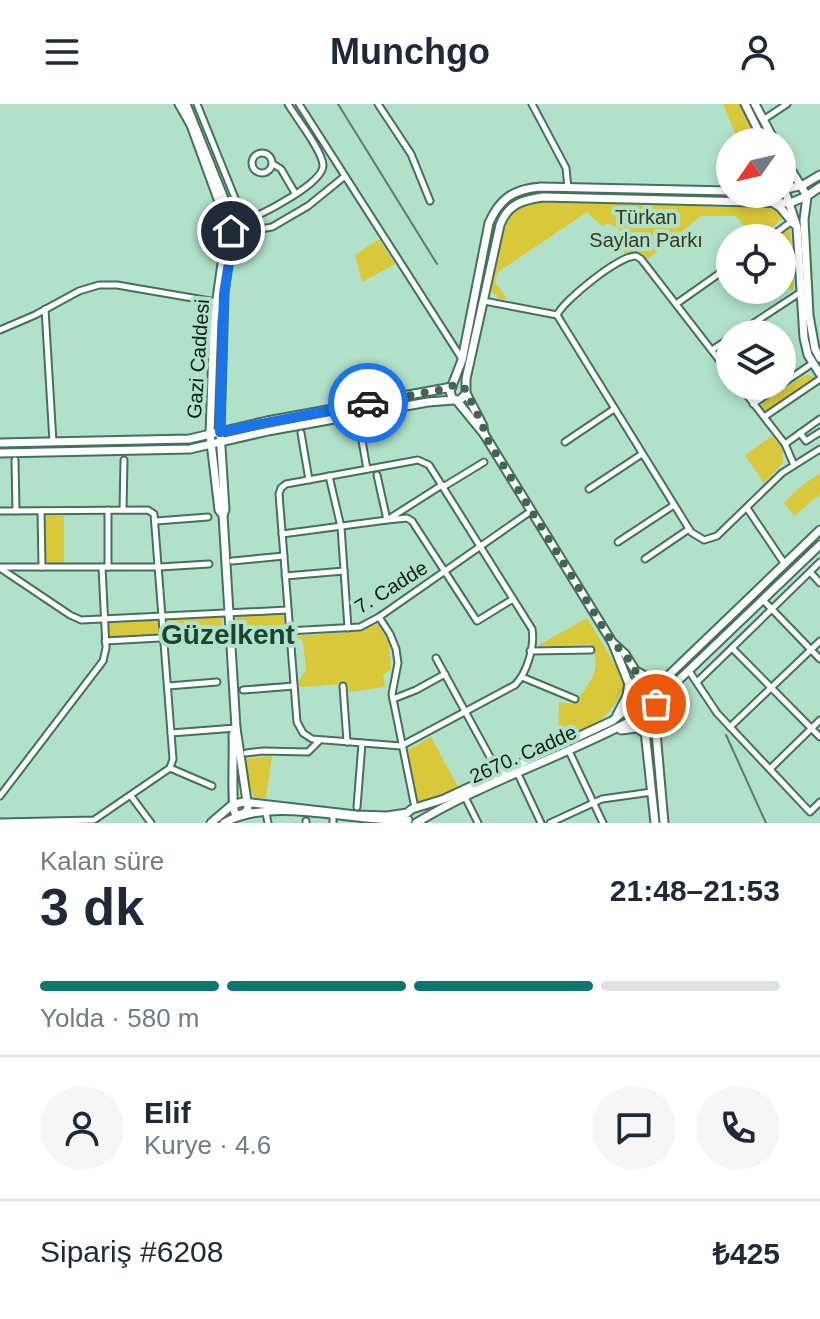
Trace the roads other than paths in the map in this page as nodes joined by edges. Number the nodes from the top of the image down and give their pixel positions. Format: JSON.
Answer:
{"nodes":[{"id":1,"x":179,"y":104,"type":"edge"},
{"id":2,"x":186,"y":104,"type":"edge"},
{"id":3,"x":197,"y":104,"type":"edge"},
{"id":4,"x":288,"y":104,"type":"edge"},
{"id":5,"x":299,"y":104,"type":"edge"},
{"id":6,"x":378,"y":104,"type":"edge"},
{"id":7,"x":532,"y":104,"type":"edge"},
{"id":8,"x":745,"y":104,"type":"edge"},
{"id":9,"x":755,"y":104,"type":"edge"},
{"id":10,"x":787,"y":104,"type":"edge"},
{"id":11,"x":763,"y":120,"type":"junction"},
{"id":12,"x":757,"y":128,"type":"edge"},
{"id":13,"x":767,"y":128,"type":"edge"},
{"id":14,"x":273,"y":164,"type":"junction"},
{"id":15,"x":796,"y":170,"type":"edge"},
{"id":16,"x":796,"y":174,"type":"edge"},
{"id":17,"x":820,"y":175,"type":"edge"},
{"id":18,"x":345,"y":176,"type":"junction"},
{"id":19,"x":803,"y":185,"type":"junction"},
{"id":20,"x":796,"y":187,"type":"edge"},
{"id":21,"x":820,"y":187,"type":"edge"},
{"id":22,"x":568,"y":188,"type":"junction"},
{"id":23,"x":716,"y":191,"type":"edge"},
{"id":24,"x":295,"y":193,"type":"junction"},
{"id":25,"x":807,"y":196,"type":"junction"},
{"id":26,"x":430,"y":201,"type":"dead end"},
{"id":27,"x":796,"y":201,"type":"edge"},
{"id":28,"x":716,"y":202,"type":"edge"},
{"id":29,"x":781,"y":208,"type":"edge"},
{"id":30,"x":791,"y":208,"type":"edge"},
{"id":31,"x":244,"y":219,"type":"junction"},
{"id":32,"x":794,"y":224,"type":"joint"},
{"id":33,"x":229,"y":230,"type":"junction"},
{"id":34,"x":796,"y":243,"type":"edge"},
{"id":35,"x":716,"y":276,"type":"edge"},
{"id":36,"x":801,"y":292,"type":"junction"},
{"id":37,"x":480,"y":300,"type":"junction"},
{"id":38,"x":216,"y":302,"type":"junction"},
{"id":39,"x":676,"y":304,"type":"junction"},
{"id":40,"x":45,"y":309,"type":"junction"},
{"id":41,"x":557,"y":315,"type":"junction"},
{"id":42,"x":218,"y":320,"type":"junction"},
{"id":43,"x":758,"y":320,"type":"edge"},
{"id":44,"x":0,"y":330,"type":"edge"},
{"id":45,"x":716,"y":347,"type":"edge"},
{"id":46,"x":712,"y":350,"type":"junction"},
{"id":47,"x":716,"y":355,"type":"edge"},
{"id":48,"x":462,"y":360,"type":"junction"},
{"id":49,"x":818,"y":360,"type":"edge"},
{"id":50,"x":796,"y":375,"type":"edge"},
{"id":51,"x":820,"y":377,"type":"edge"},
{"id":52,"x":452,"y":387,"type":"junction"},
{"id":53,"x":466,"y":390,"type":"junction"},
{"id":54,"x":455,"y":400,"type":"junction"},
{"id":55,"x":750,"y":400,"type":"edge"},
{"id":56,"x":759,"y":400,"type":"edge"},
{"id":57,"x":753,"y":404,"type":"junction"},
{"id":58,"x":614,"y":409,"type":"junction"},
{"id":59,"x":767,"y":415,"type":"dead end"},
{"id":60,"x":820,"y":419,"type":"edge"},
{"id":61,"x":359,"y":424,"type":"dead end"},
{"id":62,"x":220,"y":432,"type":"junction"},
{"id":63,"x":820,"y":432,"type":"edge"},
{"id":64,"x":301,"y":433,"type":"dead end"},
{"id":65,"x":800,"y":433,"type":"junction"},
{"id":66,"x":210,"y":434,"type":"junction"},
{"id":67,"x":484,"y":434,"type":"junction"},
{"id":68,"x":53,"y":442,"type":"junction"},
{"id":69,"x":221,"y":442,"type":"junction"},
{"id":70,"x":565,"y":442,"type":"dead end"},
{"id":71,"x":0,"y":443,"type":"edge"},
{"id":72,"x":211,"y":444,"type":"junction"},
{"id":73,"x":785,"y":444,"type":"junction"},
{"id":74,"x":820,"y":449,"type":"edge"},
{"id":75,"x":0,"y":453,"type":"edge"},
{"id":76,"x":642,"y":454,"type":"junction"},
{"id":77,"x":15,"y":460,"type":"dead end"},
{"id":78,"x":124,"y":460,"type":"dead end"},
{"id":79,"x":484,"y":462,"type":"dead end"},
{"id":80,"x":794,"y":465,"type":"junction"},
{"id":81,"x":367,"y":469,"type":"junction"},
{"id":82,"x":377,"y":475,"type":"dead end"},
{"id":83,"x":329,"y":476,"type":"junction"},
{"id":84,"x":309,"y":480,"type":"junction"},
{"id":85,"x":442,"y":486,"type":"junction"},
{"id":86,"x":589,"y":489,"type":"dead end"},
{"id":87,"x":674,"y":505,"type":"junction"},
{"id":88,"x":747,"y":508,"type":"junction"},
{"id":89,"x":108,"y":510,"type":"junction"},
{"id":90,"x":123,"y":510,"type":"junction"},
{"id":91,"x":0,"y":511,"type":"edge"},
{"id":92,"x":16,"y":511,"type":"junction"},
{"id":93,"x":41,"y":511,"type":"junction"},
{"id":94,"x":531,"y":511,"type":"junction"},
{"id":95,"x":223,"y":515,"type":"junction"},
{"id":96,"x":208,"y":517,"type":"dead end"},
{"id":97,"x":387,"y":520,"type":"junction"},
{"id":98,"x":156,"y":521,"type":"junction"},
{"id":99,"x":341,"y":527,"type":"junction"},
{"id":100,"x":689,"y":529,"type":"junction"},
{"id":101,"x":820,"y":530,"type":"edge"},
{"id":102,"x":282,"y":534,"type":"junction"},
{"id":103,"x":618,"y":542,"type":"dead end"},
{"id":104,"x":820,"y":545,"type":"edge"},
{"id":105,"x":481,"y":547,"type":"junction"},
{"id":106,"x":284,"y":556,"type":"junction"},
{"id":107,"x":645,"y":559,"type":"dead end"},
{"id":108,"x":232,"y":561,"type":"dead end"},
{"id":109,"x":820,"y":562,"type":"edge"},
{"id":110,"x":784,"y":563,"type":"junction"},
{"id":111,"x":209,"y":564,"type":"dead end"},
{"id":112,"x":42,"y":567,"type":"junction"},
{"id":113,"x":105,"y":567,"type":"junction"},
{"id":114,"x":160,"y":567,"type":"junction"},
{"id":115,"x":0,"y":568,"type":"edge"},
{"id":116,"x":344,"y":571,"type":"junction"},
{"id":117,"x":445,"y":572,"type":"junction"},
{"id":118,"x":810,"y":572,"type":"junction"},
{"id":119,"x":285,"y":576,"type":"junction"},
{"id":120,"x":820,"y":583,"type":"edge"},
{"id":121,"x":513,"y":599,"type":"junction"},
{"id":122,"x":763,"y":600,"type":"junction"},
{"id":123,"x":288,"y":610,"type":"junction"},
{"id":124,"x":771,"y":610,"type":"junction"},
{"id":125,"x":228,"y":613,"type":"junction"},
{"id":126,"x":163,"y":616,"type":"junction"},
{"id":127,"x":379,"y":617,"type":"junction"},
{"id":128,"x":104,"y":620,"type":"junction"},
{"id":129,"x":348,"y":628,"type":"junction"},
{"id":130,"x":290,"y":631,"type":"junction"},
{"id":131,"x":230,"y":634,"type":"junction"},
{"id":132,"x":165,"y":637,"type":"junction"},
{"id":133,"x":105,"y":641,"type":"junction"},
{"id":134,"x":820,"y":641,"type":"edge"},
{"id":135,"x":612,"y":642,"type":"junction"},
{"id":136,"x":732,"y":648,"type":"junction"},
{"id":137,"x":591,"y":650,"type":"dead end"},
{"id":138,"x":811,"y":650,"type":"junction"},
{"id":139,"x":530,"y":651,"type":"junction"},
{"id":140,"x":436,"y":658,"type":"dead end"},
{"id":141,"x":820,"y":659,"type":"edge"},
{"id":142,"x":633,"y":667,"type":"junction"},
{"id":143,"x":689,"y":671,"type":"junction"},
{"id":144,"x":445,"y":674,"type":"junction"},
{"id":145,"x":522,"y":677,"type":"junction"},
{"id":146,"x":665,"y":678,"type":"junction"},
{"id":147,"x":629,"y":680,"type":"junction"},
{"id":148,"x":217,"y":682,"type":"dead end"},
{"id":149,"x":697,"y":682,"type":"junction"},
{"id":150,"x":168,"y":686,"type":"junction"},
{"id":151,"x":294,"y":686,"type":"junction"},
{"id":152,"x":343,"y":686,"type":"dead end"},
{"id":153,"x":771,"y":688,"type":"junction"},
{"id":154,"x":243,"y":690,"type":"dead end"},
{"id":155,"x":648,"y":692,"type":"junction"},
{"id":156,"x":393,"y":699,"type":"junction"},
{"id":157,"x":575,"y":699,"type":"dead end"},
{"id":158,"x":637,"y":700,"type":"junction"},
{"id":159,"x":656,"y":704,"type":"junction"},
{"id":160,"x":466,"y":712,"type":"junction"},
{"id":161,"x":642,"y":715,"type":"junction"},
{"id":162,"x":820,"y":720,"type":"edge"},
{"id":163,"x":612,"y":721,"type":"junction"},
{"id":164,"x":730,"y":727,"type":"junction"},
{"id":165,"x":236,"y":728,"type":"junction"},
{"id":166,"x":811,"y":728,"type":"junction"},
{"id":167,"x":611,"y":732,"type":"junction"},
{"id":168,"x":171,"y":733,"type":"junction"},
{"id":169,"x":647,"y":736,"type":"junction"},
{"id":170,"x":820,"y":737,"type":"edge"},
{"id":171,"x":320,"y":740,"type":"junction"},
{"id":172,"x":347,"y":742,"type":"junction"},
{"id":173,"x":362,"y":743,"type":"junction"},
{"id":174,"x":401,"y":746,"type":"junction"},
{"id":175,"x":569,"y":751,"type":"junction"},
{"id":176,"x":246,"y":753,"type":"dead end"},
{"id":177,"x":170,"y":768,"type":"junction"},
{"id":178,"x":496,"y":768,"type":"dead end"},
{"id":179,"x":770,"y":769,"type":"junction"},
{"id":180,"x":518,"y":774,"type":"junction"},
{"id":181,"x":212,"y":786,"type":"dead end"},
{"id":182,"x":653,"y":792,"type":"junction"},
{"id":183,"x":0,"y":796,"type":"edge"},
{"id":184,"x":131,"y":796,"type":"junction"},
{"id":185,"x":465,"y":797,"type":"junction"},
{"id":186,"x":246,"y":802,"type":"junction"},
{"id":187,"x":820,"y":802,"type":"edge"},
{"id":188,"x":594,"y":803,"type":"junction"},
{"id":189,"x":232,"y":805,"type":"junction"},
{"id":190,"x":357,"y":807,"type":"dead end"},
{"id":191,"x":415,"y":808,"type":"junction"},
{"id":192,"x":266,"y":813,"type":"junction"},
{"id":193,"x":243,"y":819,"type":"edge"},
{"id":194,"x":333,"y":820,"type":"edge"},
{"id":195,"x":360,"y":821,"type":"edge"},
{"id":196,"x":413,"y":821,"type":"edge"},
{"id":197,"x":0,"y":822,"type":"edge"},
{"id":198,"x":151,"y":823,"type":"edge"},
{"id":199,"x":211,"y":823,"type":"edge"},
{"id":200,"x":224,"y":823,"type":"edge"},
{"id":201,"x":268,"y":823,"type":"edge"},
{"id":202,"x":385,"y":823,"type":"edge"},
{"id":203,"x":478,"y":823,"type":"edge"},
{"id":204,"x":541,"y":823,"type":"edge"},
{"id":205,"x":550,"y":823,"type":"edge"},
{"id":206,"x":603,"y":823,"type":"edge"},
{"id":207,"x":655,"y":823,"type":"edge"},
{"id":208,"x":664,"y":823,"type":"edge"}],
"edges":[{"from":1,"to":33,"type":"main road","name":"Gazi Caddesi"},
{"from":2,"to":33,"type":"main road","name":"Gazi Caddesi"},
{"from":3,"to":31,"type":"street"},
{"from":4,"to":24,"type":"street"},
{"from":5,"to":18,"type":"street"},
{"from":6,"to":26,"type":"street"},
{"from":7,"to":22,"type":"street"},
{"from":8,"to":12,"type":"main road"},
{"from":9,"to":11,"type":"main road"},
{"from":10,"to":11,"type":"street"},
{"from":11,"to":13,"type":"main road"},
{"from":14,"to":14,"type":"street"},
{"from":14,"to":24,"type":"street"},
{"from":15,"to":17,"type":"main road"},
{"from":16,"to":19,"type":"main road"},
{"from":17,"to":19,"type":"main road"},
{"from":18,"to":33,"type":"street"},
{"from":18,"to":48,"type":"street"},
{"from":19,"to":20,"type":"main road"},
{"from":19,"to":25,"type":"main road"},
{"from":21,"to":25,"type":"main road"},
{"from":22,"to":23,"type":"main road"},
{"from":22,"to":37,"type":"main road"},
{"from":24,"to":31,"type":"street"},
{"from":25,"to":27,"type":"main road"},
{"from":25,"to":49,"type":"main road"},
{"from":28,"to":37,"type":"main road"},
{"from":29,"to":32,"type":"main road"},
{"from":30,"to":32,"type":"main road"},
{"from":31,"to":33,"type":"street"},
{"from":33,"to":38,"type":"main road","name":"Gazi Caddesi"},
{"from":33,"to":42,"type":"main road","name":"Gazi Caddesi"},
{"from":34,"to":36,"type":"main road"},
{"from":35,"to":39,"type":"street"},
{"from":36,"to":43,"type":"street"},
{"from":36,"to":49,"type":"main road"},
{"from":37,"to":41,"type":"street"},
{"from":37,"to":48,"type":"main road"},
{"from":37,"to":53,"type":"main road"},
{"from":38,"to":40,"type":"street"},
{"from":38,"to":42,"type":"main road","name":"Gazi Caddesi"},
{"from":39,"to":41,"type":"street"},
{"from":39,"to":46,"type":"street"},
{"from":40,"to":44,"type":"street"},
{"from":40,"to":68,"type":"street"},
{"from":41,"to":58,"type":"street"},
{"from":42,"to":62,"type":"main road","name":"Gazi Caddesi"},
{"from":42,"to":66,"type":"main road","name":"Gazi Caddesi"},
{"from":45,"to":46,"type":"street"},
{"from":46,"to":47,"type":"street"},
{"from":48,"to":52,"type":"main road"},
{"from":49,"to":50,"type":"street"},
{"from":49,"to":51,"type":"main road"},
{"from":51,"to":59,"type":"street"},
{"from":52,"to":53,"type":"main road"},
{"from":52,"to":54,"type":"main road"},
{"from":52,"to":62,"type":"main road"},
{"from":53,"to":54,"type":"main road"},
{"from":53,"to":67,"type":"main road"},
{"from":54,"to":67,"type":"main road"},
{"from":54,"to":69,"type":"main road"},
{"from":55,"to":57,"type":"street"},
{"from":56,"to":57,"type":"street"},
{"from":57,"to":73,"type":"street"},
{"from":58,"to":70,"type":"street"},
{"from":58,"to":76,"type":"street"},
{"from":60,"to":65,"type":"street"},
{"from":61,"to":81,"type":"street"},
{"from":62,"to":66,"type":"main road"},
{"from":62,"to":69,"type":"main road","name":"Gazi Caddesi"},
{"from":63,"to":65,"type":"street"},
{"from":64,"to":84,"type":"street"},
{"from":65,"to":73,"type":"street"},
{"from":66,"to":68,"type":"main road"},
{"from":66,"to":72,"type":"main road","name":"Gazi Caddesi"},
{"from":67,"to":94,"type":"main road"},
{"from":68,"to":71,"type":"main road"},
{"from":69,"to":72,"type":"main road"},
{"from":69,"to":95,"type":"main road","name":"Gazi Caddesi"},
{"from":72,"to":75,"type":"main road"},
{"from":72,"to":95,"type":"main road","name":"Gazi Caddesi"},
{"from":73,"to":80,"type":"street"},
{"from":74,"to":80,"type":"street"},
{"from":76,"to":86,"type":"street"},
{"from":76,"to":87,"type":"street"},
{"from":77,"to":92,"type":"street"},
{"from":78,"to":90,"type":"street"},
{"from":79,"to":85,"type":"street"},
{"from":80,"to":88,"type":"street"},
{"from":81,"to":83,"type":"street"},
{"from":81,"to":85,"type":"street"},
{"from":82,"to":97,"type":"street"},
{"from":83,"to":84,"type":"street"},
{"from":83,"to":99,"type":"street"},
{"from":84,"to":102,"type":"street"},
{"from":85,"to":97,"type":"street"},
{"from":85,"to":105,"type":"street"},
{"from":87,"to":100,"type":"street"},
{"from":87,"to":103,"type":"street"},
{"from":88,"to":100,"type":"street"},
{"from":88,"to":110,"type":"street"},
{"from":89,"to":90,"type":"street"},
{"from":89,"to":93,"type":"street"},
{"from":89,"to":113,"type":"street"},
{"from":90,"to":98,"type":"street"},
{"from":91,"to":92,"type":"street"},
{"from":92,"to":93,"type":"street"},
{"from":93,"to":112,"type":"street"},
{"from":94,"to":105,"type":"street","name":"7. Cadde"},
{"from":94,"to":135,"type":"main road"},
{"from":95,"to":125,"type":"main road"},
{"from":96,"to":98,"type":"street"},
{"from":97,"to":99,"type":"street"},
{"from":97,"to":117,"type":"street"},
{"from":98,"to":114,"type":"street"},
{"from":99,"to":102,"type":"street"},
{"from":99,"to":116,"type":"street"},
{"from":100,"to":107,"type":"street"},
{"from":101,"to":110,"type":"main road","name":"2670. Cadde"},
{"from":102,"to":106,"type":"street"},
{"from":104,"to":122,"type":"main road","name":"2670. Cadde"},
{"from":105,"to":117,"type":"street","name":"7. Cadde"},
{"from":105,"to":121,"type":"street"},
{"from":106,"to":108,"type":"street"},
{"from":106,"to":119,"type":"street"},
{"from":109,"to":118,"type":"street"},
{"from":110,"to":146,"type":"main road","name":"2670. Cadde"},
{"from":111,"to":114,"type":"street"},
{"from":112,"to":113,"type":"street"},
{"from":112,"to":115,"type":"street"},
{"from":113,"to":114,"type":"street"},
{"from":113,"to":128,"type":"street"},
{"from":114,"to":126,"type":"street"},
{"from":115,"to":128,"type":"street"},
{"from":116,"to":119,"type":"street"},
{"from":116,"to":129,"type":"street"},
{"from":117,"to":121,"type":"street"},
{"from":117,"to":127,"type":"street","name":"7. Cadde"},
{"from":118,"to":120,"type":"street"},
{"from":118,"to":124,"type":"street"},
{"from":119,"to":123,"type":"street"},
{"from":121,"to":139,"type":"street"},
{"from":122,"to":124,"type":"street"},
{"from":122,"to":143,"type":"main road","name":"2670. Cadde"},
{"from":123,"to":125,"type":"street"},
{"from":123,"to":130,"type":"street"},
{"from":124,"to":136,"type":"street"},
{"from":124,"to":138,"type":"street"},
{"from":125,"to":126,"type":"street"},
{"from":125,"to":131,"type":"main road"},
{"from":126,"to":128,"type":"street"},
{"from":126,"to":132,"type":"street"},
{"from":127,"to":129,"type":"street","name":"7. Cadde"},
{"from":127,"to":156,"type":"street"},
{"from":128,"to":133,"type":"street"},
{"from":129,"to":130,"type":"street","name":"7. Cadde"},
{"from":130,"to":131,"type":"street","name":"7. Cadde"},
{"from":130,"to":151,"type":"street"},
{"from":131,"to":132,"type":"street","name":"7. Cadde"},
{"from":131,"to":165,"type":"main road"},
{"from":132,"to":133,"type":"street","name":"7. Cadde"},
{"from":132,"to":150,"type":"street"},
{"from":133,"to":183,"type":"street"},
{"from":134,"to":138,"type":"street"},
{"from":135,"to":142,"type":"main road"},
{"from":135,"to":147,"type":"main road"},
{"from":136,"to":149,"type":"street"},
{"from":136,"to":153,"type":"street"},
{"from":137,"to":139,"type":"street"},
{"from":138,"to":141,"type":"street"},
{"from":138,"to":153,"type":"street"},
{"from":139,"to":145,"type":"street"},
{"from":140,"to":144,"type":"street"},
{"from":142,"to":146,"type":"main road"},
{"from":142,"to":155,"type":"main road"},
{"from":143,"to":149,"type":"street"},
{"from":143,"to":159,"type":"main road","name":"2670. Cadde"},
{"from":144,"to":156,"type":"street"},
{"from":144,"to":160,"type":"street"},
{"from":145,"to":157,"type":"street"},
{"from":145,"to":160,"type":"street"},
{"from":146,"to":155,"type":"main road","name":"2670. Cadde"},
{"from":147,"to":158,"type":"main road"},
{"from":147,"to":163,"type":"main road"},
{"from":148,"to":150,"type":"street"},
{"from":149,"to":164,"type":"street"},
{"from":150,"to":168,"type":"street"},
{"from":151,"to":154,"type":"street"},
{"from":151,"to":171,"type":"street"},
{"from":152,"to":172,"type":"street"},
{"from":153,"to":164,"type":"street"},
{"from":153,"to":166,"type":"street"},
{"from":155,"to":158,"type":"main road","name":"2670. Cadde"},
{"from":155,"to":159,"type":"main road"},
{"from":156,"to":174,"type":"street"},
{"from":158,"to":161,"type":"main road"},
{"from":158,"to":163,"type":"main road","name":"2670. Cadde"},
{"from":159,"to":161,"type":"main road","name":"2670. Cadde"},
{"from":159,"to":208,"type":"main road"},
{"from":160,"to":174,"type":"street"},
{"from":160,"to":178,"type":"street"},
{"from":161,"to":167,"type":"main road","name":"2670. Cadde"},
{"from":161,"to":169,"type":"main road"},
{"from":162,"to":166,"type":"street"},
{"from":163,"to":191,"type":"main road","name":"2670. Cadde"},
{"from":164,"to":179,"type":"street"},
{"from":165,"to":168,"type":"street"},
{"from":165,"to":186,"type":"main road"},
{"from":165,"to":189,"type":"main road"},
{"from":166,"to":170,"type":"street"},
{"from":166,"to":179,"type":"street"},
{"from":167,"to":169,"type":"main road"},
{"from":167,"to":175,"type":"main road","name":"2670. Cadde"},
{"from":168,"to":177,"type":"street"},
{"from":169,"to":182,"type":"main road"},
{"from":171,"to":172,"type":"street"},
{"from":171,"to":176,"type":"street"},
{"from":172,"to":173,"type":"street"},
{"from":173,"to":174,"type":"street"},
{"from":173,"to":190,"type":"street"},
{"from":174,"to":191,"type":"street"},
{"from":175,"to":180,"type":"main road","name":"2670. Cadde"},
{"from":175,"to":188,"type":"street"},
{"from":177,"to":181,"type":"street"},
{"from":177,"to":184,"type":"street"},
{"from":179,"to":187,"type":"street"},
{"from":180,"to":185,"type":"main road","name":"2670. Cadde"},
{"from":180,"to":204,"type":"street"},
{"from":182,"to":188,"type":"street"},
{"from":182,"to":207,"type":"main road"},
{"from":184,"to":197,"type":"street"},
{"from":184,"to":198,"type":"street"},
{"from":185,"to":196,"type":"main road","name":"2670. Cadde"},
{"from":185,"to":203,"type":"street"},
{"from":186,"to":189,"type":"main road"},
{"from":186,"to":193,"type":"main road"},
{"from":186,"to":196,"type":"main road"},
{"from":188,"to":205,"type":"street"},
{"from":188,"to":206,"type":"street"},
{"from":189,"to":193,"type":"main road"},
{"from":189,"to":199,"type":"main road"},
{"from":191,"to":196,"type":"main road","name":"2670. Cadde"},
{"from":191,"to":196,"type":"main road"},
{"from":192,"to":193,"type":"main road"},
{"from":192,"to":194,"type":"main road"},
{"from":192,"to":201,"type":"street"},
{"from":193,"to":200,"type":"main road"},
{"from":194,"to":195,"type":"main road"},
{"from":195,"to":202,"type":"main road"},
{"from":196,"to":202,"type":"main road"}]}
